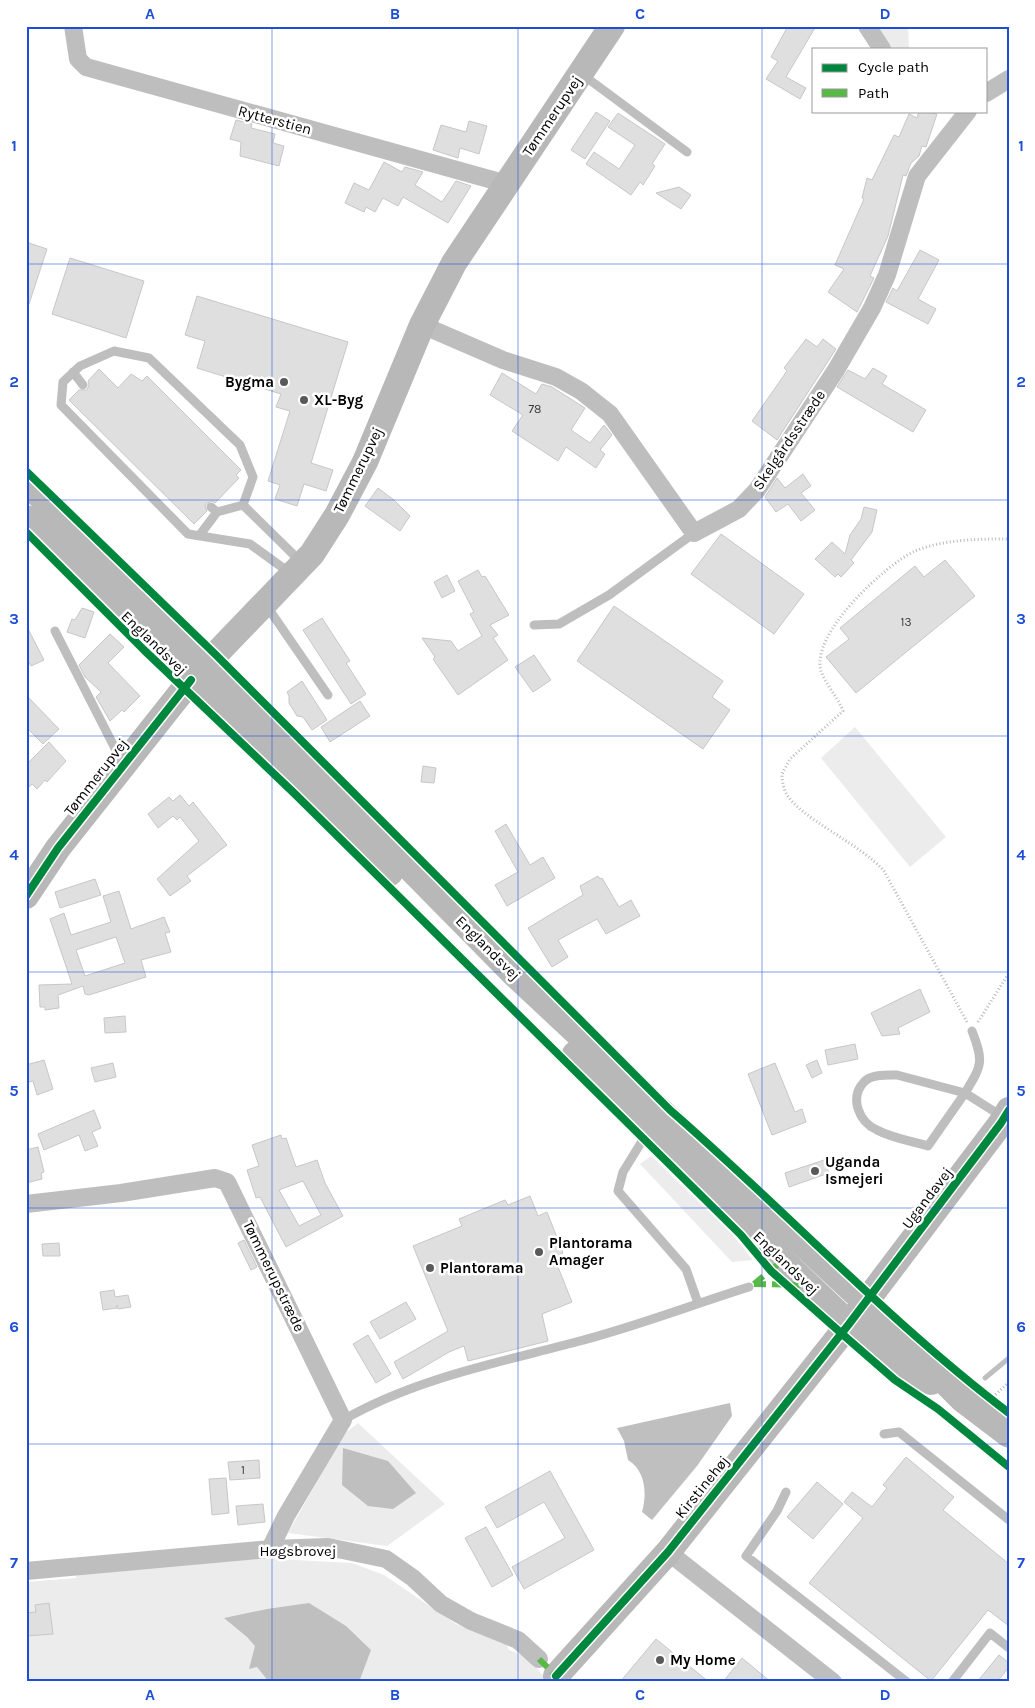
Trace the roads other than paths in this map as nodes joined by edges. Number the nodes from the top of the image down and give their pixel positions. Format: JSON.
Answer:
{"nodes":[{"id":1,"x":73,"y":26,"type":"edge"},
{"id":2,"x":612,"y":26,"type":"edge"},
{"id":3,"x":866,"y":26,"type":"edge"},
{"id":4,"x":881,"y":48,"type":"edge"},
{"id":5,"x":581,"y":73,"type":"junction"},
{"id":6,"x":1009,"y":79,"type":"edge"},
{"id":7,"x":988,"y":92,"type":"edge"},
{"id":8,"x":961,"y":113,"type":"edge"},
{"id":9,"x":687,"y":152,"type":"dead end"},
{"id":10,"x":507,"y":184,"type":"junction"},
{"id":11,"x":422,"y":325,"type":"junction"},
{"id":12,"x":73,"y":372,"type":"junction"},
{"id":13,"x":84,"y":385,"type":"dead end"},
{"id":14,"x":26,"y":482,"type":"edge"},
{"id":15,"x":243,"y":505,"type":"junction"},
{"id":16,"x":26,"y":518,"type":"edge"},
{"id":17,"x":694,"y":533,"type":"junction"},
{"id":18,"x":198,"y":536,"type":"junction"},
{"id":19,"x":298,"y":569,"type":"junction"},
{"id":20,"x":266,"y":604,"type":"junction"},
{"id":21,"x":534,"y":626,"type":"dead end"},
{"id":22,"x":55,"y":631,"type":"dead end"},
{"id":23,"x":200,"y":671,"type":"junction"},
{"id":24,"x":328,"y":695,"type":"dead end"},
{"id":25,"x":123,"y":765,"type":"junction"},
{"id":26,"x":26,"y":896,"type":"edge"},
{"id":27,"x":972,"y":1031,"type":"road end"},
{"id":28,"x":965,"y":1093,"type":"junction"},
{"id":29,"x":1007,"y":1114,"type":"edge"},
{"id":30,"x":655,"y":1123,"type":"junction"},
{"id":31,"x":26,"y":1204,"type":"edge"},
{"id":32,"x":749,"y":1287,"type":"dead end"},
{"id":33,"x":698,"y":1302,"type":"junction"},
{"id":34,"x":865,"y":1302,"type":"junction"},
{"id":35,"x":849,"y":1324,"type":"junction"},
{"id":36,"x":973,"y":1396,"type":"junction"},
{"id":37,"x":343,"y":1420,"type":"junction"},
{"id":38,"x":884,"y":1434,"type":"dead end"},
{"id":39,"x":1009,"y":1435,"type":"edge"},
{"id":40,"x":786,"y":1492,"type":"dead end"},
{"id":41,"x":1009,"y":1520,"type":"edge"},
{"id":42,"x":270,"y":1549,"type":"junction"},
{"id":43,"x":668,"y":1552,"type":"junction"},
{"id":44,"x":26,"y":1571,"type":"edge"},
{"id":45,"x":1009,"y":1648,"type":"edge"},
{"id":46,"x":552,"y":1672,"type":"edge"},
{"id":47,"x":833,"y":1682,"type":"edge"},
{"id":48,"x":907,"y":1682,"type":"edge"},
{"id":49,"x":952,"y":1682,"type":"edge"}],
"edges":[{"from":1,"to":10,"type":"street","name":"Rytterstien"},
{"from":2,"to":5,"type":"main road","name":"Tømmerupvej"},
{"from":3,"to":4,"type":"street"},
{"from":5,"to":9,"type":"lane"},
{"from":5,"to":10,"type":"main road","name":"Tømmerupvej"},
{"from":6,"to":7,"type":"street"},
{"from":8,"to":17,"type":"street","name":"Skelgårdsstræde"},
{"from":10,"to":11,"type":"main road","name":"Tømmerupvej"},
{"from":11,"to":17,"type":"street"},
{"from":11,"to":19,"type":"main road","name":"Tømmerupvej"},
{"from":12,"to":13,"type":"lane"},
{"from":12,"to":15,"type":"lane"},
{"from":12,"to":18,"type":"lane"},
{"from":14,"to":23,"type":"main road","name":"Englandsvej"},
{"from":15,"to":18,"type":"lane"},
{"from":15,"to":19,"type":"lane"},
{"from":16,"to":23,"type":"main road","name":"Englandsvej"},
{"from":17,"to":21,"type":"lane"},
{"from":18,"to":19,"type":"lane"},
{"from":19,"to":20,"type":"main road","name":"Tømmerupvej"},
{"from":20,"to":23,"type":"main road","name":"Tømmerupvej"},
{"from":20,"to":24,"type":"lane"},
{"from":22,"to":25,"type":"lane"},
{"from":23,"to":25,"type":"main road","name":"Tømmerupvej"},
{"from":23,"to":30,"type":"main road","name":"Englandsvej"},
{"from":25,"to":26,"type":"main road","name":"Tømmerupvej"},
{"from":27,"to":28,"type":"lane"},
{"from":28,"to":28,"type":"lane"},
{"from":28,"to":29,"type":"lane"},
{"from":29,"to":34,"type":"main road","name":"Ugandavej"},
{"from":30,"to":33,"type":"lane"},
{"from":30,"to":34,"type":"main road","name":"Englandsvej"},
{"from":30,"to":35,"type":"main road","name":"Englandsvej"},
{"from":31,"to":37,"type":"street","name":"Tømmerupstræde"},
{"from":32,"to":33,"type":"lane"},
{"from":33,"to":37,"type":"lane"},
{"from":34,"to":35,"type":"main road","name":"Kirstinehøj"},
{"from":34,"to":36,"type":"main road","name":"Englandsvej"},
{"from":35,"to":36,"type":"main road","name":"Englandsvej"},
{"from":35,"to":43,"type":"main road","name":"Kirstinehøj"},
{"from":36,"to":39,"type":"main road","name":"Englandsvej"},
{"from":37,"to":42,"type":"street"},
{"from":38,"to":41,"type":"lane"},
{"from":40,"to":48,"type":"lane"},
{"from":42,"to":44,"type":"street","name":"Høgsbrovej"},
{"from":42,"to":46,"type":"street","name":"Høgsbrovej"},
{"from":43,"to":46,"type":"main road","name":"Kirstinehøj"},
{"from":43,"to":47,"type":"street"},
{"from":45,"to":49,"type":"lane"}]}
